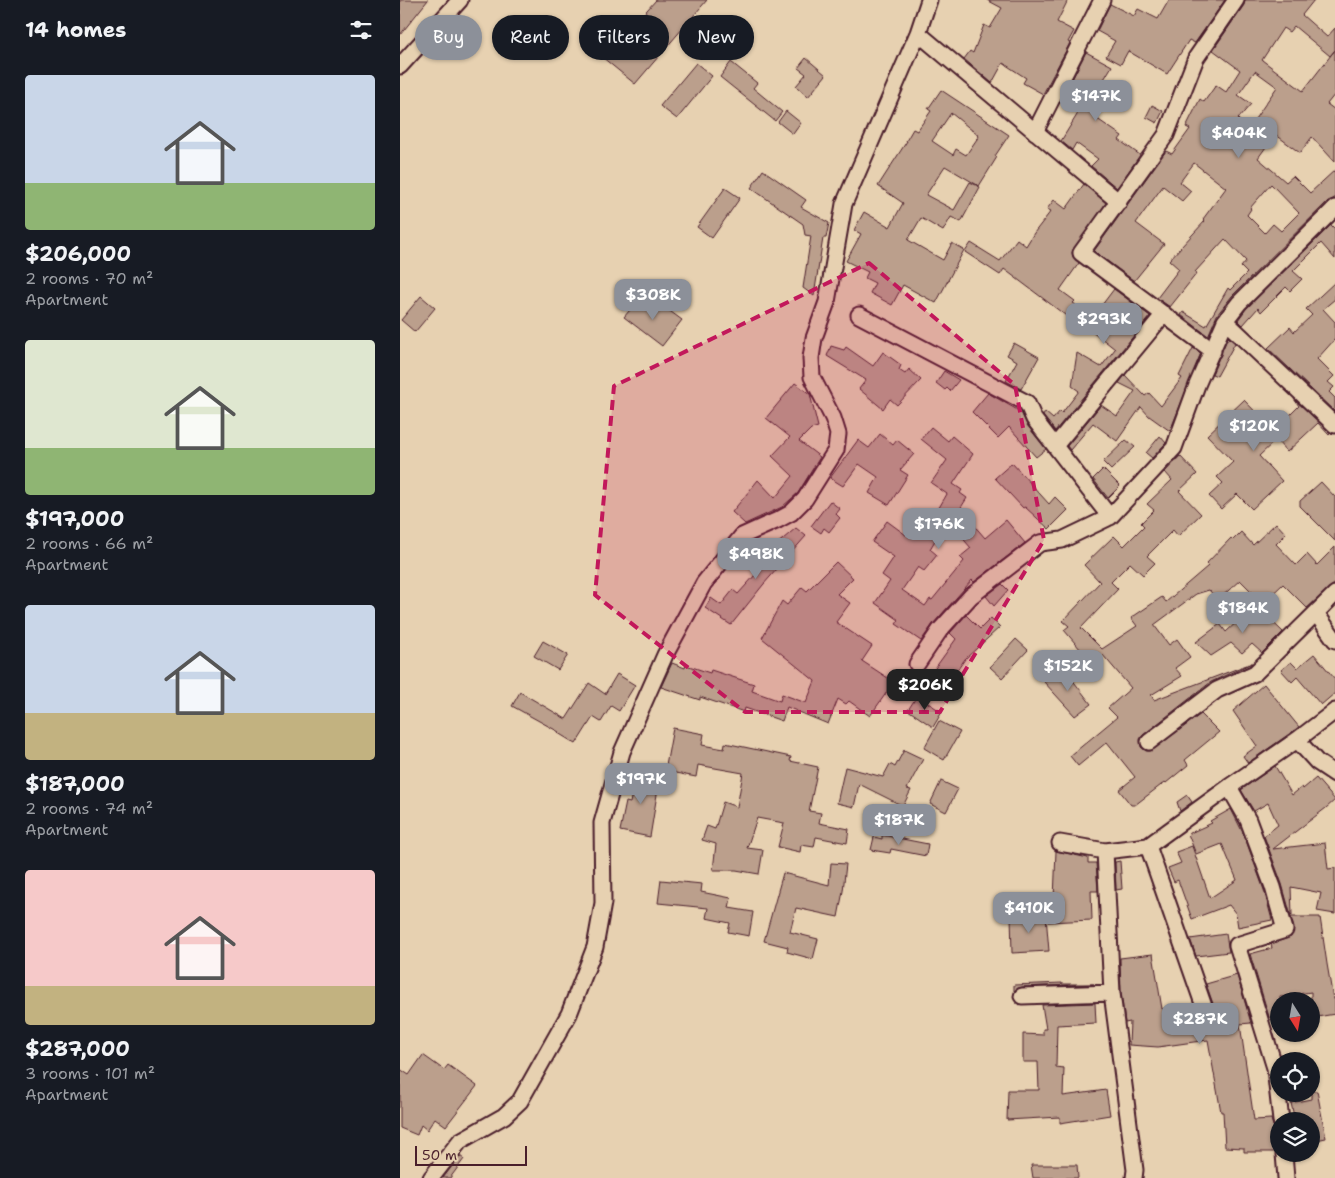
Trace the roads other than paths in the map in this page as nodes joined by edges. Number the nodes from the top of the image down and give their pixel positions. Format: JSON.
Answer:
{"nodes":[{"id":1,"x":460,"y":0,"type":"edge"},
{"id":2,"x":929,"y":0,"type":"edge"},
{"id":3,"x":1102,"y":0,"type":"edge"},
{"id":4,"x":1236,"y":0,"type":"edge"},
{"id":5,"x":918,"y":34,"type":"junction"},
{"id":6,"x":400,"y":66,"type":"edge"},
{"id":7,"x":1035,"y":132,"type":"junction"},
{"id":8,"x":1119,"y":202,"type":"junction"},
{"id":9,"x":1335,"y":208,"type":"edge"},
{"id":10,"x":1164,"y":314,"type":"junction"},
{"id":11,"x":859,"y":315,"type":"dead end"},
{"id":12,"x":1225,"y":321,"type":"junction"},
{"id":13,"x":1213,"y":351,"type":"junction"},
{"id":14,"x":1335,"y":425,"type":"edge"},
{"id":15,"x":1055,"y":446,"type":"junction"},
{"id":16,"x":1110,"y":517,"type":"junction"},
{"id":17,"x":1335,"y":594,"type":"edge"},
{"id":18,"x":1316,"y":613,"type":"junction"},
{"id":19,"x":1335,"y":640,"type":"edge"},
{"id":20,"x":917,"y":664,"type":"dead end"},
{"id":21,"x":1335,"y":711,"type":"edge"},
{"id":22,"x":1297,"y":740,"type":"junction"},
{"id":23,"x":1149,"y":742,"type":"dead end"},
{"id":24,"x":1335,"y":774,"type":"edge"},
{"id":25,"x":1229,"y":787,"type":"junction"},
{"id":26,"x":1060,"y":843,"type":"dead end"},
{"id":27,"x":1148,"y":846,"type":"junction"},
{"id":28,"x":1106,"y":851,"type":"junction"},
{"id":29,"x":1112,"y":993,"type":"junction"},
{"id":30,"x":1022,"y":996,"type":"dead end"},
{"id":31,"x":1208,"y":1018,"type":"dead end"},
{"id":32,"x":1280,"y":1112,"type":"edge"},
{"id":33,"x":1285,"y":1162,"type":"edge"},
{"id":34,"x":431,"y":1178,"type":"edge"},
{"id":35,"x":1134,"y":1178,"type":"edge"},
{"id":36,"x":1286,"y":1178,"type":"edge"}],
"edges":[{"from":1,"to":6,"type":"street"},
{"from":2,"to":5,"type":"street"},
{"from":3,"to":7,"type":"street"},
{"from":4,"to":8,"type":"street"},
{"from":5,"to":7,"type":"street"},
{"from":5,"to":34,"type":"street"},
{"from":7,"to":8,"type":"street"},
{"from":8,"to":10,"type":"street"},
{"from":9,"to":12,"type":"street"},
{"from":10,"to":13,"type":"street"},
{"from":10,"to":15,"type":"street"},
{"from":11,"to":15,"type":"street"},
{"from":12,"to":13,"type":"street"},
{"from":12,"to":14,"type":"street"},
{"from":13,"to":16,"type":"street"},
{"from":15,"to":16,"type":"street"},
{"from":16,"to":20,"type":"street"},
{"from":17,"to":18,"type":"street"},
{"from":18,"to":19,"type":"street"},
{"from":18,"to":23,"type":"street"},
{"from":21,"to":22,"type":"street"},
{"from":22,"to":24,"type":"street"},
{"from":22,"to":25,"type":"street"},
{"from":25,"to":27,"type":"street"},
{"from":25,"to":32,"type":"street"},
{"from":26,"to":28,"type":"street"},
{"from":27,"to":28,"type":"street"},
{"from":27,"to":31,"type":"street"},
{"from":28,"to":29,"type":"street"},
{"from":29,"to":30,"type":"street"},
{"from":29,"to":35,"type":"street"},
{"from":33,"to":36,"type":"street"}]}
